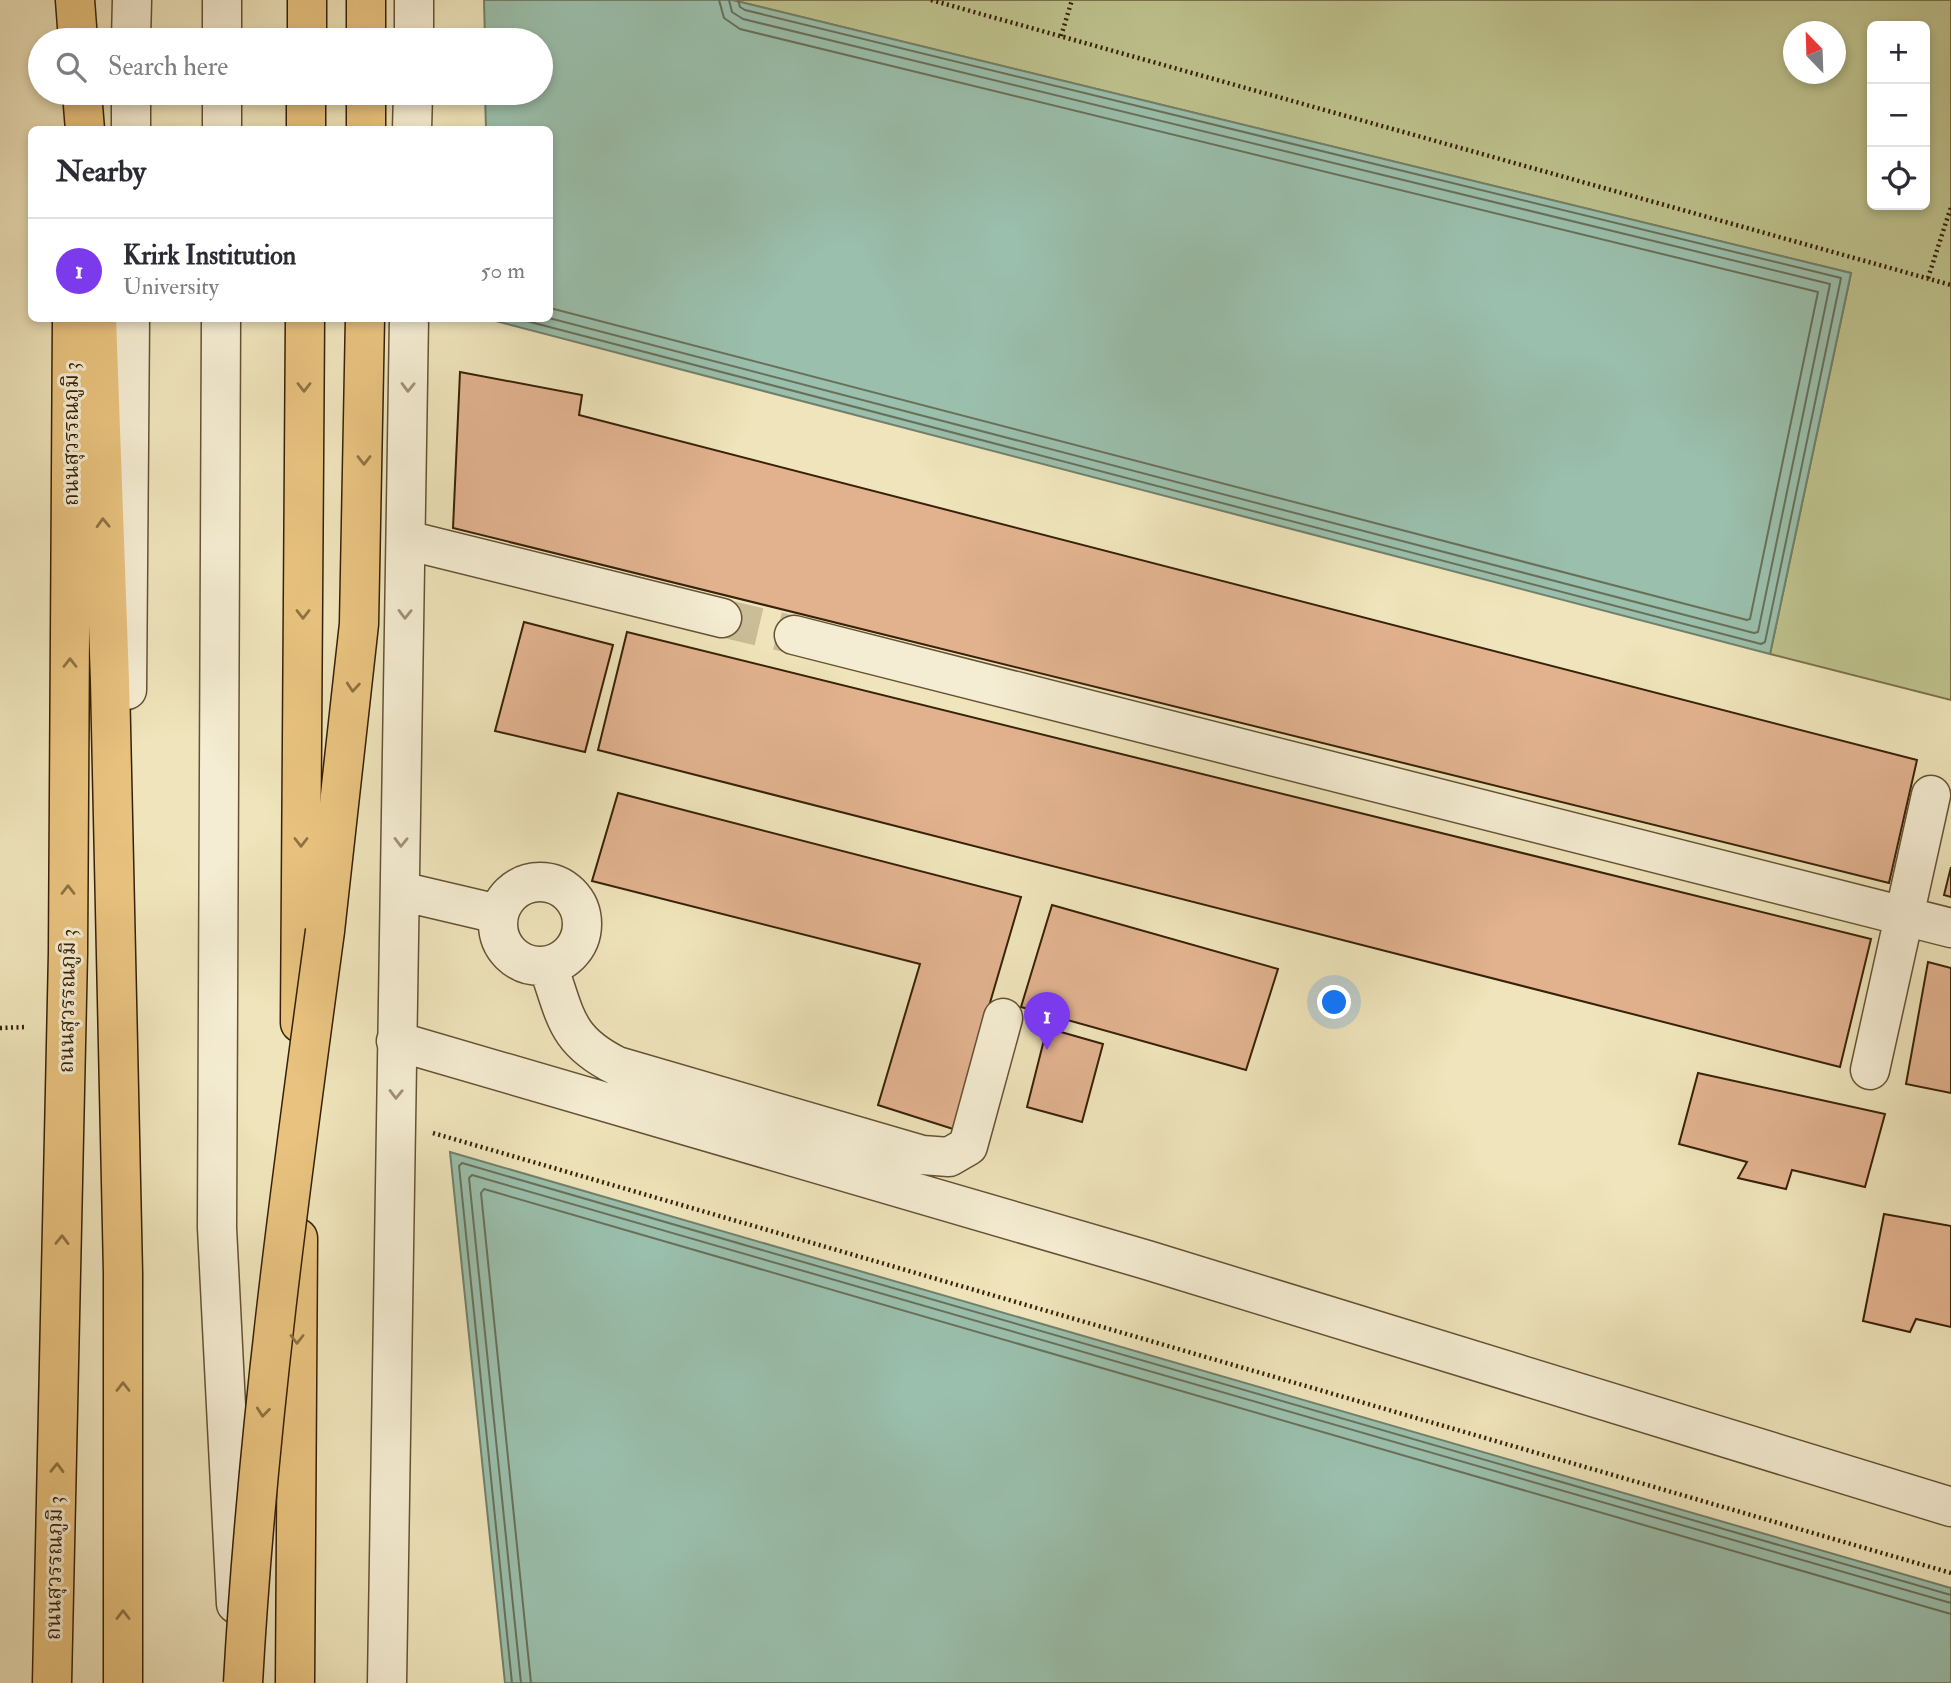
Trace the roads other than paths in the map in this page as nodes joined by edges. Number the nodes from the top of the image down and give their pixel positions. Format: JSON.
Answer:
{"nodes":[{"id":1,"x":74,"y":0,"type":"edge"},
{"id":2,"x":132,"y":0,"type":"edge"},
{"id":3,"x":222,"y":0,"type":"edge"},
{"id":4,"x":307,"y":0,"type":"edge"},
{"id":5,"x":366,"y":0,"type":"edge"},
{"id":6,"x":414,"y":0,"type":"edge"},
{"id":7,"x":75,"y":28,"type":"edge"},
{"id":8,"x":131,"y":28,"type":"edge"},
{"id":9,"x":222,"y":28,"type":"edge"},
{"id":10,"x":307,"y":28,"type":"edge"},
{"id":11,"x":366,"y":28,"type":"edge"},
{"id":12,"x":414,"y":28,"type":"edge"},
{"id":13,"x":74,"y":105,"type":"edge"},
{"id":14,"x":83,"y":105,"type":"edge"},
{"id":15,"x":131,"y":105,"type":"edge"},
{"id":16,"x":222,"y":105,"type":"edge"},
{"id":17,"x":306,"y":105,"type":"edge"},
{"id":18,"x":366,"y":105,"type":"edge"},
{"id":19,"x":413,"y":105,"type":"edge"},
{"id":20,"x":73,"y":126,"type":"edge"},
{"id":21,"x":85,"y":126,"type":"edge"},
{"id":22,"x":131,"y":126,"type":"edge"},
{"id":23,"x":222,"y":126,"type":"edge"},
{"id":24,"x":306,"y":126,"type":"edge"},
{"id":25,"x":366,"y":126,"type":"edge"},
{"id":26,"x":412,"y":126,"type":"edge"},
{"id":27,"x":72,"y":322,"type":"edge"},
{"id":28,"x":97,"y":322,"type":"edge"},
{"id":29,"x":130,"y":322,"type":"edge"},
{"id":30,"x":221,"y":322,"type":"edge"},
{"id":31,"x":305,"y":322,"type":"edge"},
{"id":32,"x":365,"y":322,"type":"edge"},
{"id":33,"x":409,"y":322,"type":"edge"},
{"id":34,"x":406,"y":540,"type":"junction"},
{"id":35,"x":722,"y":618,"type":"tunnel mouth"},
{"id":36,"x":794,"y":635,"type":"tunnel mouth"},
{"id":37,"x":1931,"y":796,"type":"dead end"},
{"id":38,"x":400,"y":891,"type":"junction"},
{"id":39,"x":498,"y":914,"type":"junction"},
{"id":40,"x":1904,"y":917,"type":"junction"},
{"id":41,"x":1951,"y":928,"type":"edge"},
{"id":42,"x":548,"y":966,"type":"junction"},
{"id":43,"x":1003,"y":1018,"type":"dead end"},
{"id":44,"x":396,"y":1041,"type":"junction"},
{"id":45,"x":1870,"y":1070,"type":"dead end"},
{"id":46,"x":123,"y":1273,"type":"junction"},
{"id":47,"x":1951,"y":1507,"type":"edge"},
{"id":48,"x":52,"y":1683,"type":"edge"},
{"id":49,"x":123,"y":1683,"type":"edge"},
{"id":50,"x":241,"y":1683,"type":"edge"},
{"id":51,"x":295,"y":1683,"type":"edge"},
{"id":52,"x":387,"y":1683,"type":"edge"}],
"edges":[{"from":1,"to":7,"type":"main road"},
{"from":2,"to":8,"type":"street"},
{"from":3,"to":9,"type":"street"},
{"from":4,"to":10,"type":"main road"},
{"from":5,"to":11,"type":"main road"},
{"from":6,"to":12,"type":"street"},
{"from":13,"to":20,"type":"main road"},
{"from":14,"to":21,"type":"main road"},
{"from":15,"to":22,"type":"street"},
{"from":16,"to":23,"type":"street"},
{"from":17,"to":24,"type":"main road"},
{"from":18,"to":25,"type":"main road"},
{"from":19,"to":26,"type":"street"},
{"from":48,"to":27,"type":"main road","name":"ถนนสุวรรณภูมิ 3","one_way":true},
{"from":46,"to":28,"type":"main road","one_way":true},
{"from":29,"to":46,"type":"street"},
{"from":30,"to":50,"type":"street","bridge":true},
{"from":31,"to":51,"type":"main road","one_way":true},
{"from":32,"to":50,"type":"main road","one_way":true,"bridge":true},
{"from":33,"to":34,"type":"street","one_way":true},
{"from":34,"to":35,"type":"street"},
{"from":34,"to":38,"type":"street","one_way":true},
{"from":36,"to":40,"type":"street"},
{"from":37,"to":40,"type":"street"},
{"from":38,"to":39,"type":"street"},
{"from":38,"to":44,"type":"street"},
{"from":39,"to":42,"type":"street"},
{"from":39,"to":42,"type":"street"},
{"from":40,"to":41,"type":"street"},
{"from":40,"to":45,"type":"street"},
{"from":42,"to":43,"type":"street"},
{"from":44,"to":47,"type":"street"},
{"from":44,"to":52,"type":"street","one_way":true},
{"from":49,"to":46,"type":"main road","one_way":true}]}
